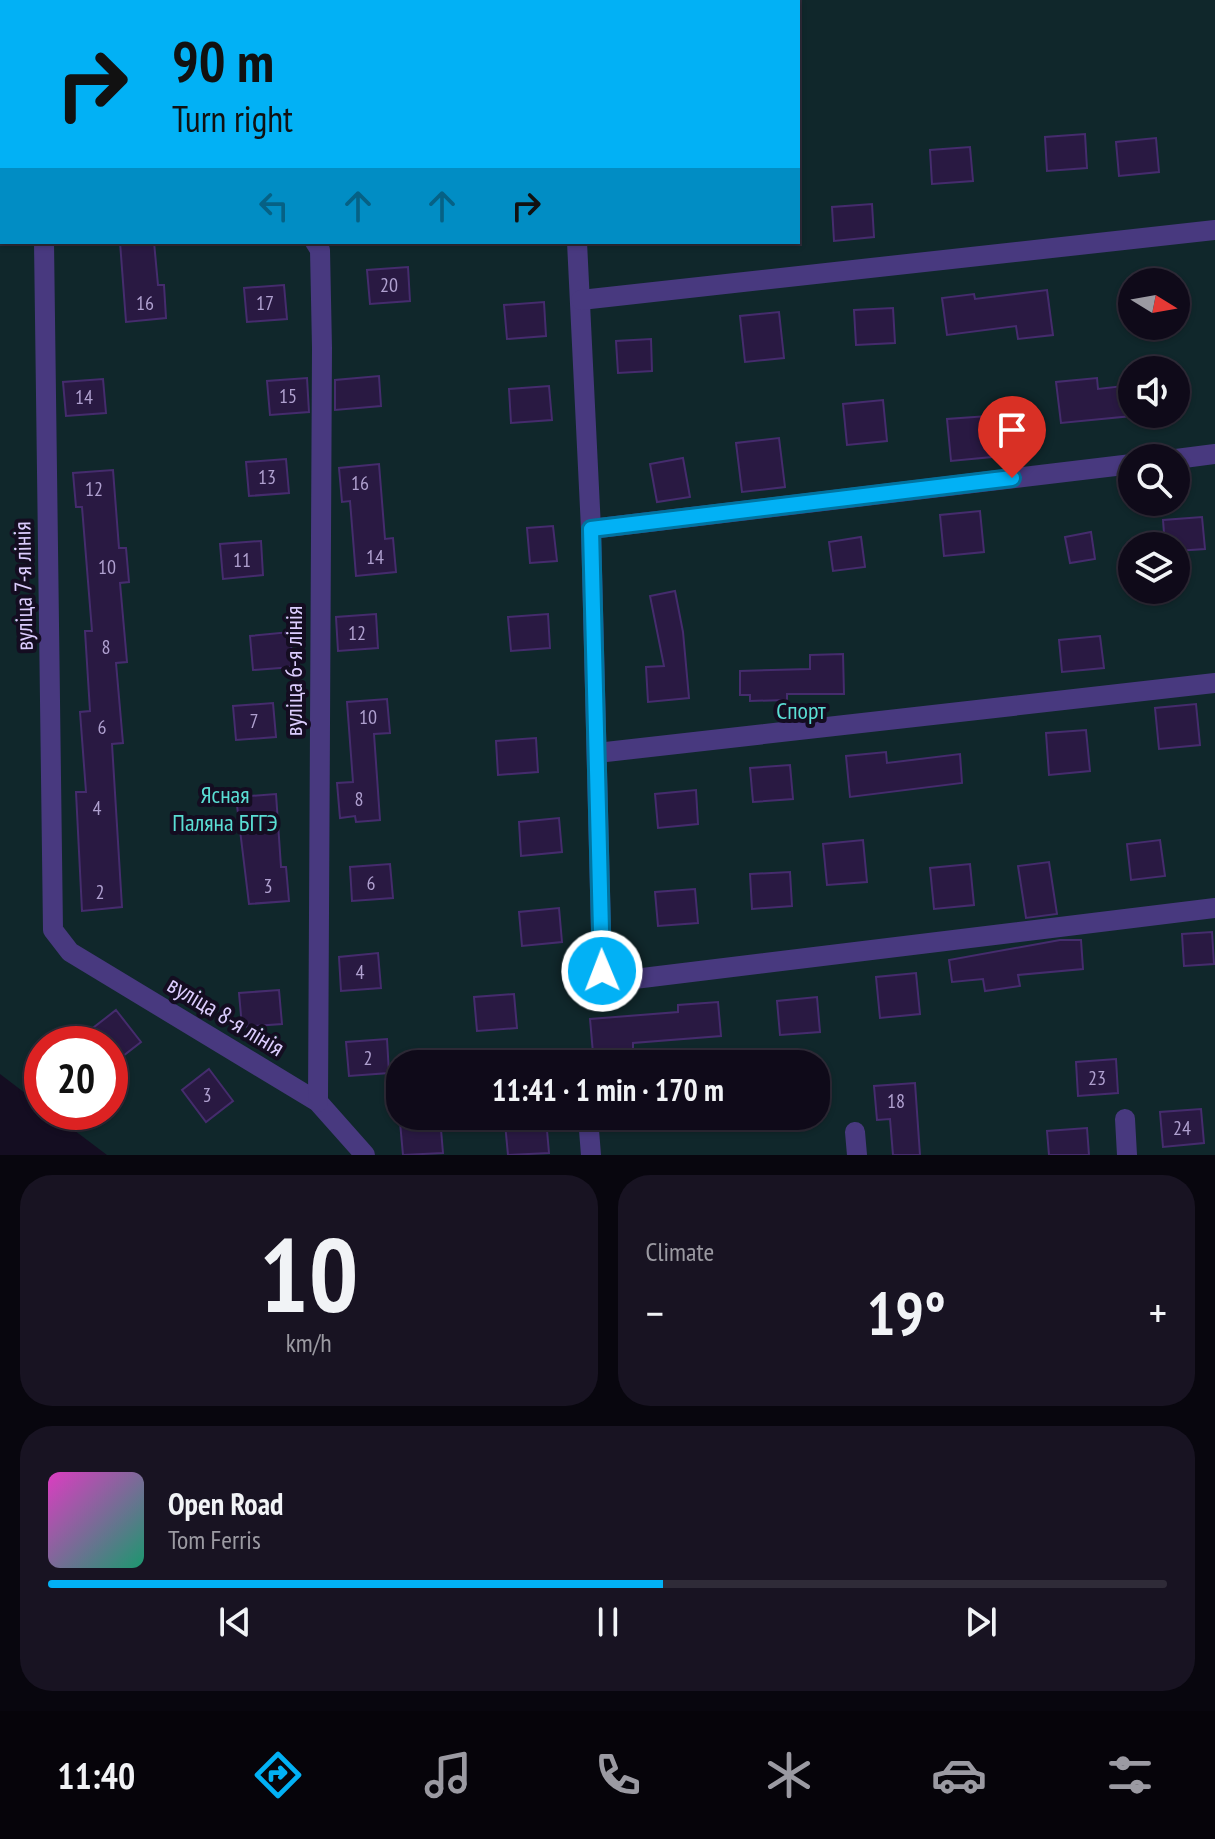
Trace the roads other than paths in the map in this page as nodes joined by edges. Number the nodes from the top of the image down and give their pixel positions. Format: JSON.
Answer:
{"nodes":[{"id":1,"x":1215,"y":230,"type":"edge"},
{"id":2,"x":44,"y":244,"type":"edge"},
{"id":3,"x":316,"y":244,"type":"edge"},
{"id":4,"x":577,"y":244,"type":"edge"},
{"id":5,"x":581,"y":300,"type":"junction"},
{"id":6,"x":1215,"y":454,"type":"edge"},
{"id":7,"x":1190,"y":457,"type":"edge"},
{"id":8,"x":1118,"y":466,"type":"edge"},
{"id":9,"x":591,"y":529,"type":"junction"},
{"id":10,"x":1215,"y":683,"type":"edge"},
{"id":11,"x":597,"y":753,"type":"junction"},
{"id":12,"x":1215,"y":908,"type":"edge"},
{"id":13,"x":53,"y":930,"type":"joint"},
{"id":14,"x":318,"y":1102,"type":"junction"},
{"id":15,"x":1125,"y":1119,"type":"dead end"},
{"id":16,"x":589,"y":1130,"type":"dead end"},
{"id":17,"x":855,"y":1132,"type":"dead end"},
{"id":18,"x":365,"y":1155,"type":"edge"},
{"id":19,"x":591,"y":1155,"type":"edge"},
{"id":20,"x":857,"y":1155,"type":"edge"},
{"id":21,"x":1127,"y":1155,"type":"edge"}],
"edges":[{"from":1,"to":5,"type":"street"},
{"from":2,"to":13,"type":"street","name":"вуліца 7-я лінія"},
{"from":3,"to":14,"type":"street","name":"вуліца 6-я лінія"},
{"from":4,"to":5,"type":"street"},
{"from":5,"to":9,"type":"street"},
{"from":6,"to":7,"type":"street"},
{"from":8,"to":9,"type":"street"},
{"from":9,"to":11,"type":"street"},
{"from":10,"to":11,"type":"street"},
{"from":11,"to":12,"type":"street"},
{"from":13,"to":14,"type":"street","name":"вуліца 8-я лінія"},
{"from":14,"to":18,"type":"street","name":"вуліца 8-я лінія"},
{"from":15,"to":21,"type":"street"},
{"from":16,"to":19,"type":"street"},
{"from":17,"to":20,"type":"street"}]}
